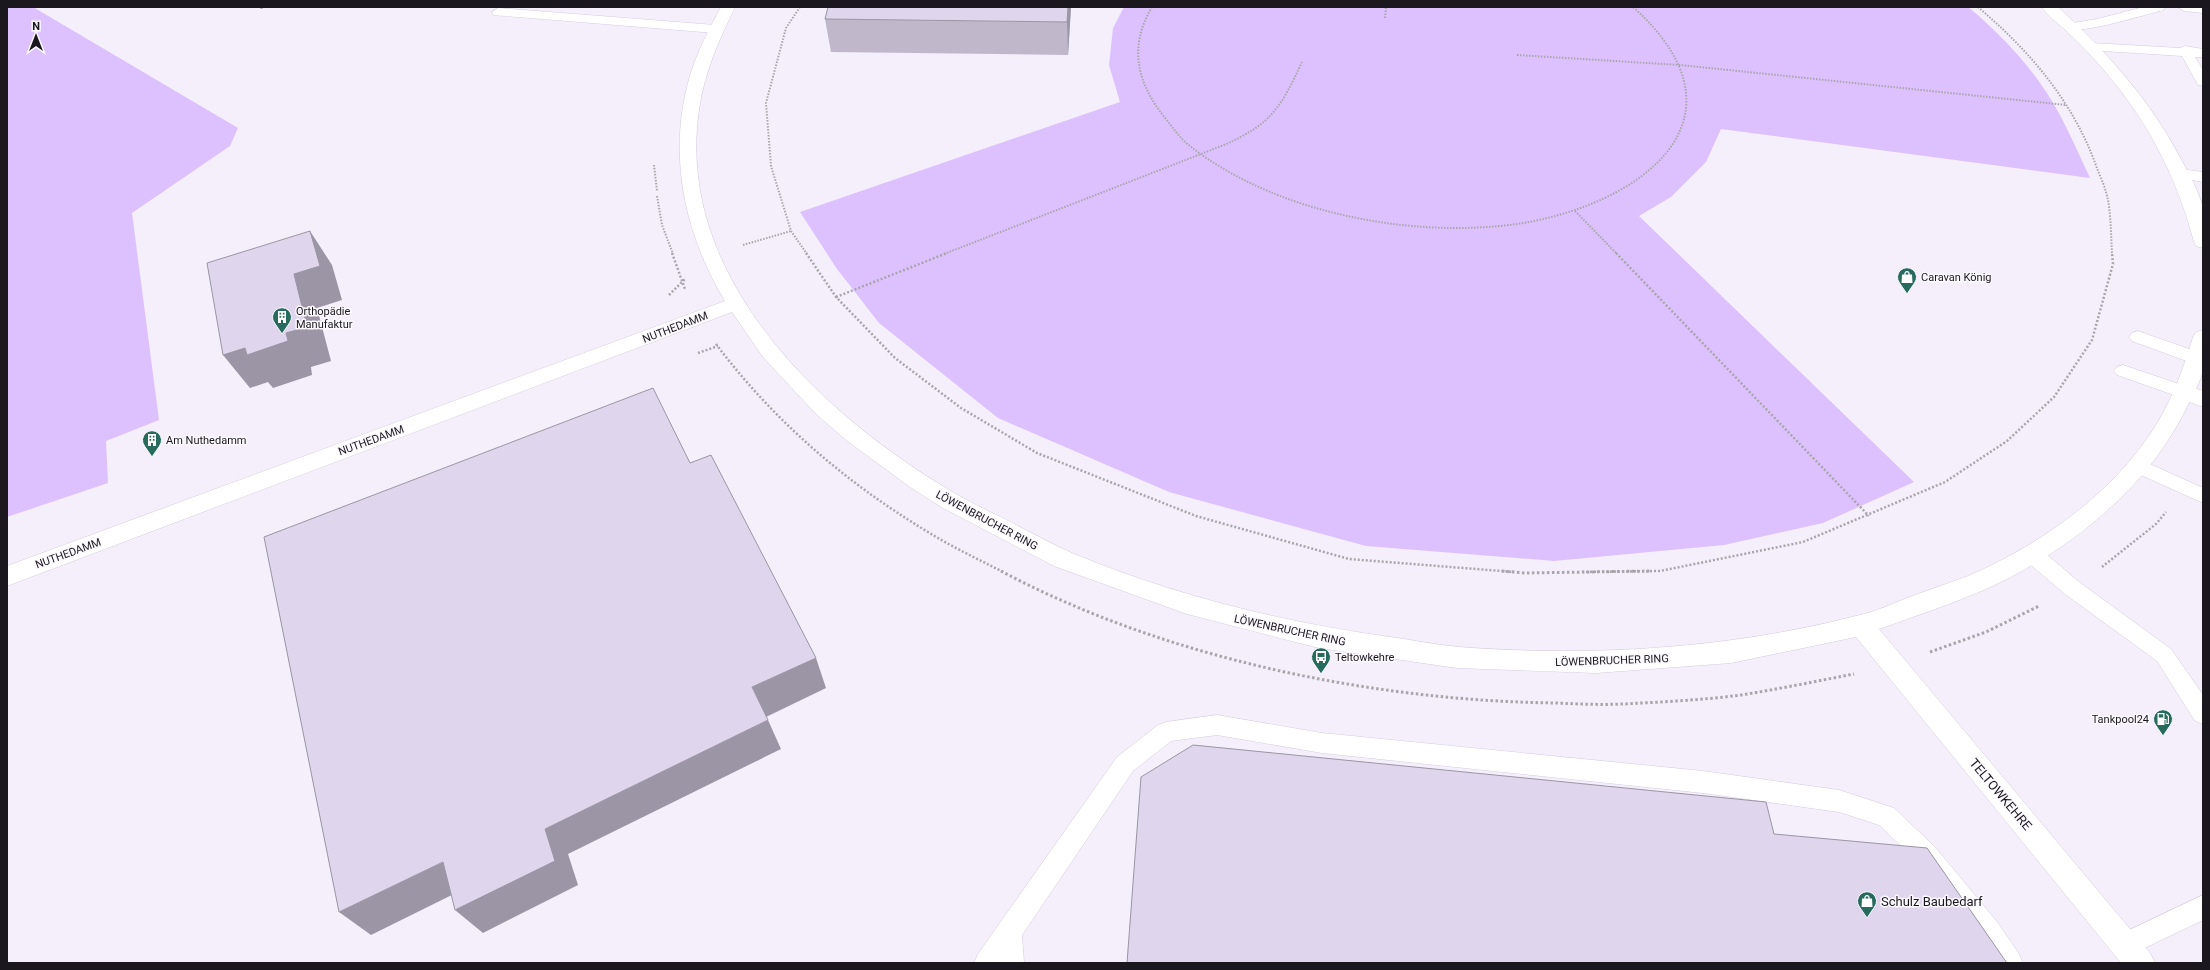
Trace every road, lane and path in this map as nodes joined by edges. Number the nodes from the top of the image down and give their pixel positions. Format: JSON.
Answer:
{"nodes":[{"id":1,"x":728,"y":7,"type":"edge"},
{"id":2,"x":800,"y":7,"type":"edge"},
{"id":3,"x":1152,"y":7,"type":"edge"},
{"id":4,"x":1386,"y":7,"type":"edge"},
{"id":5,"x":1633,"y":7,"type":"edge"},
{"id":6,"x":1978,"y":7,"type":"edge"},
{"id":7,"x":2049,"y":7,"type":"edge"},
{"id":8,"x":2159,"y":7,"type":"edge"},
{"id":9,"x":2184,"y":7,"type":"edge"},
{"id":10,"x":2203,"y":9,"type":"edge"},
{"id":11,"x":498,"y":12,"type":"dead end"},
{"id":12,"x":1385,"y":18,"type":"dead end"},
{"id":13,"x":2071,"y":27,"type":"junction"},
{"id":14,"x":715,"y":29,"type":"junction"},
{"id":15,"x":2092,"y":47,"type":"junction"},
{"id":16,"x":2185,"y":50,"type":"junction"},
{"id":17,"x":2203,"y":53,"type":"edge"},
{"id":18,"x":1517,"y":55,"type":"dead end"},
{"id":19,"x":1302,"y":62,"type":"dead end"},
{"id":20,"x":1680,"y":65,"type":"junction"},
{"id":21,"x":2203,"y":82,"type":"edge"},
{"id":22,"x":2067,"y":105,"type":"junction"},
{"id":23,"x":1200,"y":153,"type":"junction"},
{"id":24,"x":654,"y":163,"type":"dead end"},
{"id":25,"x":2181,"y":174,"type":"junction"},
{"id":26,"x":2203,"y":177,"type":"edge"},
{"id":27,"x":1575,"y":211,"type":"junction"},
{"id":28,"x":2203,"y":242,"type":"edge"},
{"id":29,"x":836,"y":297,"type":"junction"},
{"id":30,"x":735,"y":304,"type":"junction"},
{"id":31,"x":699,"y":317,"type":"junction"},
{"id":32,"x":2138,"y":337,"type":"dead end"},
{"id":33,"x":2203,"y":338,"type":"edge"},
{"id":34,"x":2200,"y":360,"type":"edge"},
{"id":35,"x":2123,"y":371,"type":"dead end"},
{"id":36,"x":2194,"y":396,"type":"edge"},
{"id":37,"x":2139,"y":466,"type":"junction"},
{"id":38,"x":2195,"y":492,"type":"edge"},
{"id":39,"x":1869,"y":516,"type":"junction"},
{"id":40,"x":2032,"y":554,"type":"junction"},
{"id":41,"x":7,"y":576,"type":"edge"},
{"id":42,"x":2072,"y":588,"type":"junction"},
{"id":43,"x":1860,"y":625,"type":"junction"},
{"id":44,"x":1893,"y":664,"type":"junction"},
{"id":45,"x":2203,"y":714,"type":"edge"},
{"id":46,"x":2203,"y":907,"type":"edge"},
{"id":47,"x":1010,"y":932,"type":"junction"},
{"id":48,"x":2133,"y":954,"type":"edge"},
{"id":49,"x":987,"y":963,"type":"edge"},
{"id":50,"x":1011,"y":963,"type":"edge"},
{"id":51,"x":2010,"y":963,"type":"edge"}],
"edges":[{"from":1,"to":14,"type":"street","name":"LÖWENBRUCHER RING"},
{"from":2,"to":29,"type":"path"},
{"from":3,"to":23,"type":"path"},
{"from":4,"to":12,"type":"path"},
{"from":5,"to":20,"type":"path"},
{"from":6,"to":22,"type":"path"},
{"from":7,"to":13,"type":"street"},
{"from":8,"to":13,"type":"lane"},
{"from":9,"to":10,"type":"lane"},
{"from":11,"to":14,"type":"lane"},
{"from":13,"to":15,"type":"street"},
{"from":14,"to":30,"type":"street","name":"LÖWENBRUCHER RING"},
{"from":15,"to":16,"type":"lane"},
{"from":15,"to":25,"type":"street"},
{"from":16,"to":17,"type":"lane"},
{"from":16,"to":21,"type":"lane"},
{"from":18,"to":20,"type":"path"},
{"from":19,"to":23,"type":"path"},
{"from":20,"to":22,"type":"path"},
{"from":20,"to":27,"type":"path"},
{"from":22,"to":39,"type":"path"},
{"from":23,"to":27,"type":"path"},
{"from":23,"to":29,"type":"path"},
{"from":24,"to":31,"type":"path"},
{"from":25,"to":26,"type":"lane"},
{"from":25,"to":28,"type":"street"},
{"from":27,"to":39,"type":"path"},
{"from":29,"to":39,"type":"path"},
{"from":30,"to":31,"type":"street","name":"NUTHEDAMM"},
{"from":30,"to":43,"type":"street","name":"LÖWENBRUCHER RING"},
{"from":31,"to":41,"type":"street","name":"NUTHEDAMM"},
{"from":31,"to":44,"type":"path"},
{"from":32,"to":34,"type":"lane"},
{"from":33,"to":34,"type":"street","name":"LÖWENBRUCHER RING"},
{"from":34,"to":36,"type":"street","name":"LÖWENBRUCHER RING"},
{"from":35,"to":36,"type":"lane"},
{"from":36,"to":37,"type":"street","name":"LÖWENBRUCHER RING"},
{"from":37,"to":38,"type":"lane"},
{"from":37,"to":40,"type":"street","name":"LÖWENBRUCHER RING"},
{"from":38,"to":42,"type":"path"},
{"from":40,"to":42,"type":"lane"},
{"from":40,"to":43,"type":"street","name":"LÖWENBRUCHER RING"},
{"from":42,"to":44,"type":"path"},
{"from":42,"to":45,"type":"lane"},
{"from":43,"to":44,"type":"street","name":"TELTOWKEHRE"},
{"from":44,"to":48,"type":"street","name":"TELTOWKEHRE"},
{"from":46,"to":48,"type":"lane"},
{"from":47,"to":49,"type":"lane"},
{"from":47,"to":50,"type":"lane"},
{"from":47,"to":51,"type":"lane"}]}
